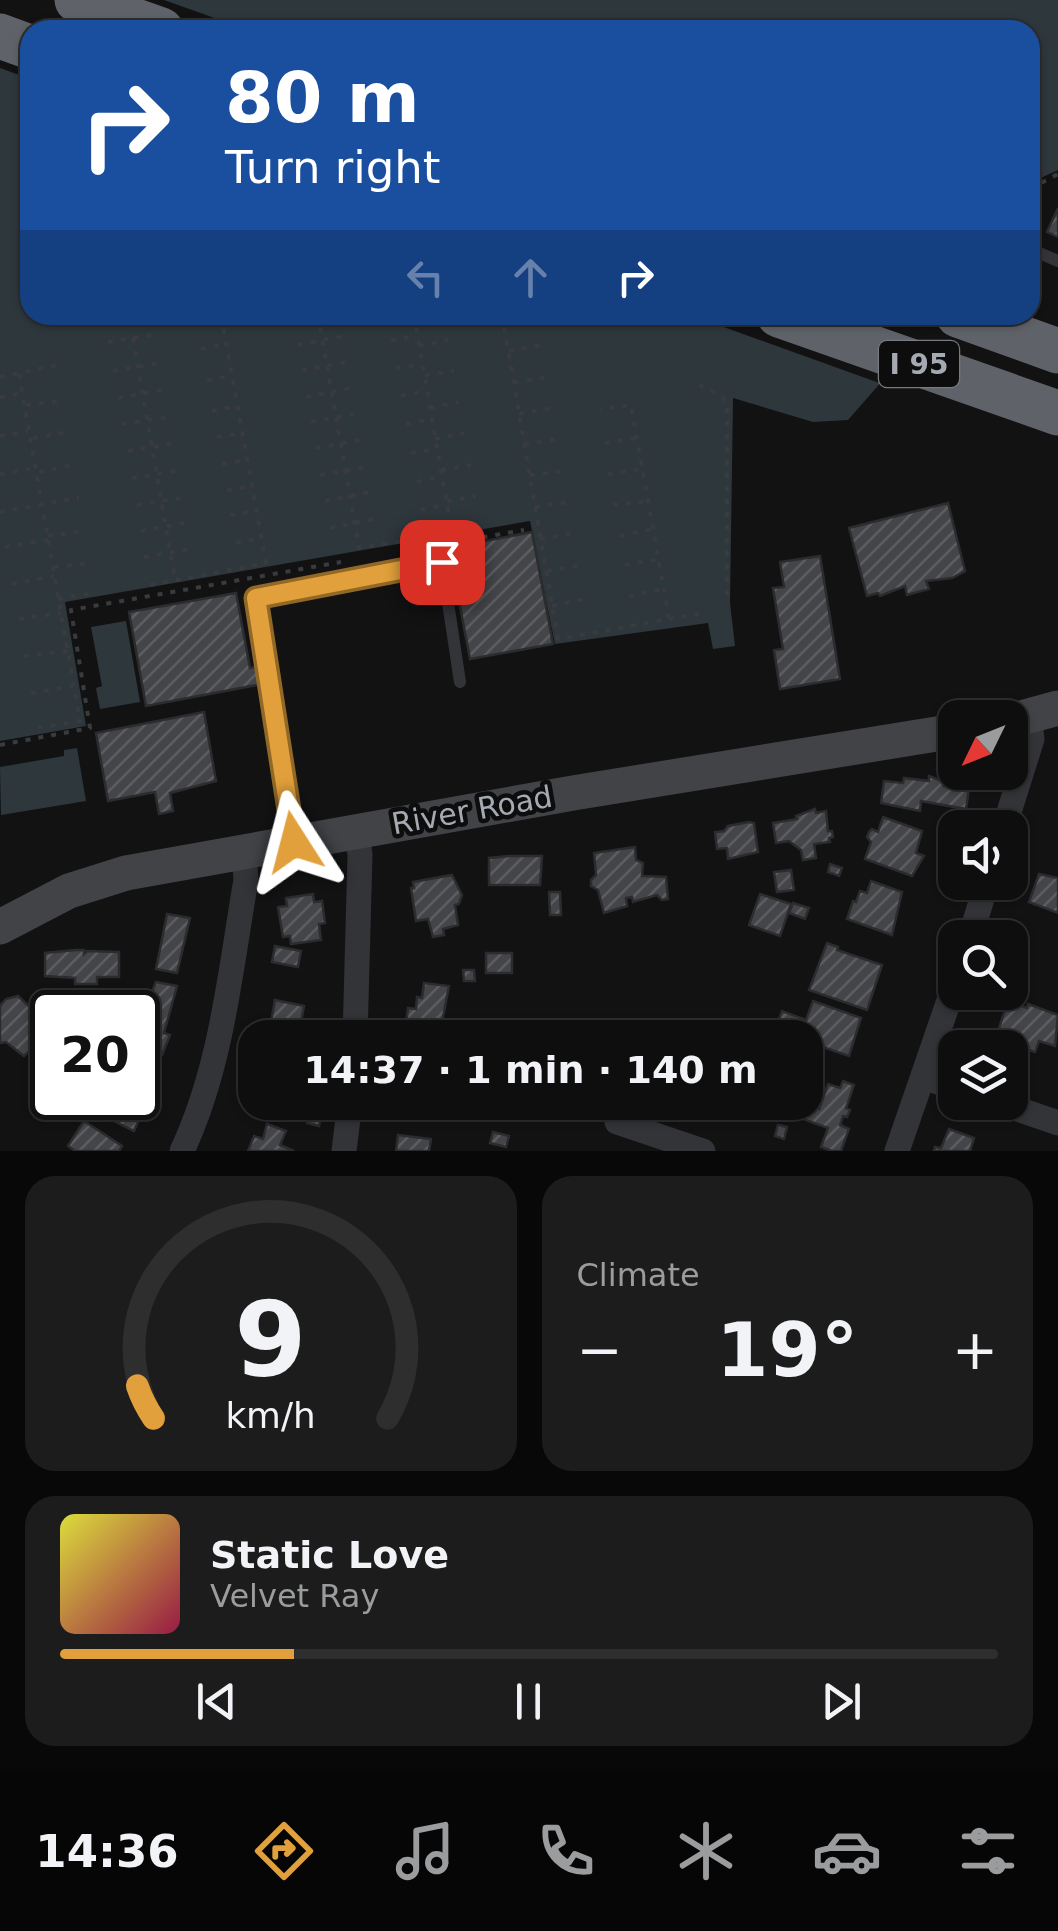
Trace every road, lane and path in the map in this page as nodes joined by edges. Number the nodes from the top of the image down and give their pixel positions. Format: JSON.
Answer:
{"nodes":[{"id":1,"x":78,"y":0,"type":"edge"},
{"id":2,"x":133,"y":20,"type":"edge"},
{"id":3,"x":223,"y":325,"type":"edge"},
{"id":4,"x":318,"y":325,"type":"edge"},
{"id":5,"x":416,"y":325,"type":"edge"},
{"id":6,"x":504,"y":325,"type":"edge"},
{"id":7,"x":807,"y":325,"type":"edge"},
{"id":8,"x":986,"y":325,"type":"edge"},
{"id":9,"x":157,"y":334,"type":"dead end"},
{"id":10,"x":348,"y":335,"type":"dead end"},
{"id":11,"x":418,"y":336,"type":"junction"},
{"id":12,"x":134,"y":338,"type":"junction"},
{"id":13,"x":322,"y":340,"type":"junction"},
{"id":14,"x":392,"y":340,"type":"dead end"},
{"id":15,"x":448,"y":340,"type":"dead end"},
{"id":16,"x":108,"y":342,"type":"dead end"},
{"id":17,"x":226,"y":344,"type":"junction"},
{"id":18,"x":298,"y":345,"type":"dead end"},
{"id":19,"x":542,"y":345,"type":"dead end"},
{"id":20,"x":419,"y":346,"type":"junction"},
{"id":21,"x":201,"y":349,"type":"dead end"},
{"id":22,"x":1058,"y":351,"type":"edge"},
{"id":23,"x":508,"y":352,"type":"junction"},
{"id":24,"x":352,"y":361,"type":"dead end"},
{"id":25,"x":163,"y":362,"type":"dead end"},
{"id":26,"x":422,"y":364,"type":"junction"},
{"id":27,"x":56,"y":366,"type":"dead end"},
{"id":28,"x":138,"y":366,"type":"junction"},
{"id":29,"x":327,"y":366,"type":"junction"},
{"id":30,"x":396,"y":368,"type":"dead end"},
{"id":31,"x":113,"y":370,"type":"dead end"},
{"id":32,"x":302,"y":370,"type":"dead end"},
{"id":33,"x":454,"y":371,"type":"dead end"},
{"id":34,"x":19,"y":374,"type":"junction"},
{"id":35,"x":424,"y":375,"type":"junction"},
{"id":36,"x":232,"y":376,"type":"junction"},
{"id":37,"x":0,"y":377,"type":"edge"},
{"id":38,"x":548,"y":377,"type":"dead end"},
{"id":39,"x":207,"y":380,"type":"dead end"},
{"id":40,"x":514,"y":382,"type":"junction"},
{"id":41,"x":699,"y":385,"type":"dead end"},
{"id":42,"x":356,"y":387,"type":"dead end"},
{"id":43,"x":168,"y":389,"type":"dead end"},
{"id":44,"x":427,"y":391,"type":"junction"},
{"id":45,"x":332,"y":392,"type":"junction"},
{"id":46,"x":143,"y":393,"type":"junction"},
{"id":47,"x":22,"y":394,"type":"junction"},
{"id":48,"x":306,"y":396,"type":"dead end"},
{"id":49,"x":401,"y":396,"type":"dead end"},
{"id":50,"x":0,"y":397,"type":"edge"},
{"id":51,"x":118,"y":398,"type":"dead end"},
{"id":52,"x":61,"y":401,"type":"dead end"},
{"id":53,"x":459,"y":402,"type":"dead end"},
{"id":54,"x":25,"y":405,"type":"junction"},
{"id":55,"x":237,"y":406,"type":"junction"},
{"id":56,"x":430,"y":408,"type":"junction"},
{"id":57,"x":552,"y":408,"type":"dead end"},
{"id":58,"x":600,"y":409,"type":"dead end"},
{"id":59,"x":212,"y":411,"type":"dead end"},
{"id":60,"x":360,"y":413,"type":"dead end"},
{"id":61,"x":1058,"y":413,"type":"edge"},
{"id":62,"x":519,"y":414,"type":"junction"},
{"id":63,"x":173,"y":416,"type":"dead end"},
{"id":64,"x":336,"y":417,"type":"junction"},
{"id":65,"x":432,"y":419,"type":"junction"},
{"id":66,"x":148,"y":420,"type":"junction"},
{"id":67,"x":311,"y":422,"type":"dead end"},
{"id":68,"x":122,"y":424,"type":"dead end"},
{"id":69,"x":406,"y":424,"type":"dead end"},
{"id":70,"x":28,"y":431,"type":"dead end"},
{"id":71,"x":68,"y":432,"type":"dead end"},
{"id":72,"x":242,"y":433,"type":"junction"},
{"id":73,"x":464,"y":433,"type":"dead end"},
{"id":74,"x":0,"y":436,"type":"edge"},
{"id":75,"x":217,"y":437,"type":"dead end"},
{"id":76,"x":31,"y":438,"type":"junction"},
{"id":77,"x":436,"y":438,"type":"junction"},
{"id":78,"x":637,"y":438,"type":"junction"},
{"id":79,"x":365,"y":439,"type":"dead end"},
{"id":80,"x":559,"y":439,"type":"dead end"},
{"id":81,"x":177,"y":442,"type":"dead end"},
{"id":82,"x":605,"y":443,"type":"dead end"},
{"id":83,"x":341,"y":444,"type":"junction"},
{"id":84,"x":524,"y":444,"type":"junction"},
{"id":85,"x":152,"y":447,"type":"junction"},
{"id":86,"x":316,"y":448,"type":"dead end"},
{"id":87,"x":437,"y":448,"type":"junction"},
{"id":88,"x":128,"y":451,"type":"dead end"},
{"id":89,"x":411,"y":454,"type":"dead end"},
{"id":90,"x":247,"y":460,"type":"junction"},
{"id":91,"x":222,"y":464,"type":"dead end"},
{"id":92,"x":73,"y":465,"type":"dead end"},
{"id":93,"x":471,"y":465,"type":"dead end"},
{"id":94,"x":372,"y":466,"type":"dead end"},
{"id":95,"x":642,"y":469,"type":"junction"},
{"id":96,"x":36,"y":470,"type":"junction"},
{"id":97,"x":182,"y":470,"type":"dead end"},
{"id":98,"x":346,"y":470,"type":"junction"},
{"id":99,"x":564,"y":471,"type":"dead end"},
{"id":100,"x":442,"y":473,"type":"junction"},
{"id":101,"x":0,"y":474,"type":"edge"},
{"id":102,"x":157,"y":474,"type":"junction"},
{"id":103,"x":608,"y":474,"type":"dead end"},
{"id":104,"x":320,"y":475,"type":"dead end"},
{"id":105,"x":530,"y":476,"type":"junction"},
{"id":106,"x":132,"y":478,"type":"dead end"},
{"id":107,"x":416,"y":482,"type":"dead end"},
{"id":108,"x":252,"y":486,"type":"junction"},
{"id":109,"x":226,"y":490,"type":"dead end"},
{"id":110,"x":374,"y":492,"type":"dead end"},
{"id":111,"x":186,"y":496,"type":"dead end"},
{"id":112,"x":350,"y":496,"type":"junction"},
{"id":113,"x":476,"y":496,"type":"dead end"},
{"id":114,"x":79,"y":498,"type":"dead end"},
{"id":115,"x":650,"y":500,"type":"dead end"},
{"id":116,"x":325,"y":501,"type":"dead end"},
{"id":117,"x":162,"y":502,"type":"junction"},
{"id":118,"x":568,"y":502,"type":"dead end"},
{"id":119,"x":447,"y":503,"type":"junction"},
{"id":120,"x":42,"y":504,"type":"junction"},
{"id":121,"x":137,"y":505,"type":"dead end"},
{"id":122,"x":613,"y":506,"type":"dead end"},
{"id":123,"x":535,"y":507,"type":"junction"},
{"id":124,"x":421,"y":510,"type":"dead end"},
{"id":125,"x":256,"y":511,"type":"junction"},
{"id":126,"x":0,"y":512,"type":"edge"},
{"id":127,"x":230,"y":515,"type":"dead end"},
{"id":128,"x":378,"y":518,"type":"dead end"},
{"id":129,"x":190,"y":522,"type":"dead end"},
{"id":130,"x":355,"y":522,"type":"junction"},
{"id":131,"x":166,"y":526,"type":"junction"},
{"id":132,"x":330,"y":528,"type":"dead end"},
{"id":133,"x":482,"y":528,"type":"dead end"},
{"id":134,"x":653,"y":529,"type":"junction"},
{"id":135,"x":524,"y":530,"type":"dead end"},
{"id":136,"x":83,"y":531,"type":"dead end"},
{"id":137,"x":141,"y":531,"type":"dead end"},
{"id":138,"x":574,"y":532,"type":"dead end"},
{"id":139,"x":452,"y":533,"type":"junction"},
{"id":140,"x":620,"y":536,"type":"dead end"},
{"id":141,"x":48,"y":538,"type":"junction"},
{"id":142,"x":261,"y":538,"type":"junction"},
{"id":143,"x":540,"y":539,"type":"junction"},
{"id":144,"x":403,"y":541,"type":"junction"},
{"id":145,"x":236,"y":543,"type":"dead end"},
{"id":146,"x":439,"y":545,"type":"dead end"},
{"id":147,"x":5,"y":547,"type":"dead end"},
{"id":148,"x":195,"y":548,"type":"dead end"},
{"id":149,"x":405,"y":551,"type":"dead end"},
{"id":150,"x":170,"y":552,"type":"junction"},
{"id":151,"x":144,"y":557,"type":"dead end"},
{"id":152,"x":351,"y":560,"type":"dead end"},
{"id":153,"x":658,"y":560,"type":"junction"},
{"id":154,"x":89,"y":563,"type":"dead end"},
{"id":155,"x":577,"y":566,"type":"dead end"},
{"id":156,"x":625,"y":566,"type":"dead end"},
{"id":157,"x":52,"y":567,"type":"junction"},
{"id":158,"x":546,"y":571,"type":"junction"},
{"id":159,"x":54,"y":576,"type":"junction"},
{"id":160,"x":175,"y":580,"type":"junction"},
{"id":161,"x":12,"y":584,"type":"dead end"},
{"id":162,"x":150,"y":585,"type":"dead end"},
{"id":163,"x":663,"y":589,"type":"junction"},
{"id":164,"x":93,"y":593,"type":"dead end"},
{"id":165,"x":629,"y":596,"type":"dead end"},
{"id":166,"x":727,"y":598,"type":"dead end"},
{"id":167,"x":584,"y":599,"type":"dead end"},
{"id":168,"x":58,"y":600,"type":"junction"},
{"id":169,"x":552,"y":606,"type":"junction"},
{"id":170,"x":61,"y":613,"type":"junction"},
{"id":171,"x":699,"y":614,"type":"dead end"},
{"id":172,"x":19,"y":619,"type":"dead end"},
{"id":173,"x":668,"y":619,"type":"junction"},
{"id":174,"x":67,"y":651,"type":"junction"},
{"id":175,"x":24,"y":656,"type":"dead end"},
{"id":176,"x":460,"y":682,"type":"dead end"},
{"id":177,"x":74,"y":686,"type":"junction"},
{"id":178,"x":31,"y":692,"type":"dead end"},
{"id":179,"x":1032,"y":715,"type":"edge"},
{"id":180,"x":80,"y":721,"type":"junction"},
{"id":181,"x":36,"y":728,"type":"dead end"},
{"id":182,"x":81,"y":730,"type":"junction"},
{"id":183,"x":938,"y":734,"type":"edge"},
{"id":184,"x":0,"y":745,"type":"edge"},
{"id":185,"x":1010,"y":810,"type":"edge"},
{"id":186,"x":358,"y":830,"type":"junction"},
{"id":187,"x":294,"y":842,"type":"junction"},
{"id":188,"x":244,"y":850,"type":"junction"},
{"id":189,"x":0,"y":927,"type":"edge"},
{"id":190,"x":946,"y":1010,"type":"edge"},
{"id":191,"x":356,"y":1020,"type":"edge"},
{"id":192,"x":923,"y":1077,"type":"junction"},
{"id":193,"x":938,"y":1082,"type":"edge"},
{"id":194,"x":1028,"y":1113,"type":"edge"},
{"id":195,"x":348,"y":1120,"type":"edge"},
{"id":196,"x":617,"y":1122,"type":"dead end"},
{"id":197,"x":1058,"y":1124,"type":"edge"},
{"id":198,"x":182,"y":1151,"type":"edge"},
{"id":199,"x":344,"y":1151,"type":"edge"},
{"id":200,"x":702,"y":1151,"type":"edge"},
{"id":201,"x":897,"y":1151,"type":"edge"}],
"edges":[{"from":1,"to":2,"type":"highway"},
{"from":3,"to":17,"type":"path"},
{"from":4,"to":13,"type":"path"},
{"from":5,"to":11,"type":"path"},
{"from":6,"to":23,"type":"path"},
{"from":7,"to":61,"type":"highway","number":"I 95"},
{"from":8,"to":22,"type":"highway","number":"I 95"},
{"from":9,"to":12,"type":"path"},
{"from":10,"to":13,"type":"path"},
{"from":11,"to":14,"type":"path"},
{"from":11,"to":20,"type":"path"},
{"from":12,"to":16,"type":"path"},
{"from":12,"to":28,"type":"path"},
{"from":13,"to":18,"type":"path"},
{"from":13,"to":29,"type":"path"},
{"from":15,"to":20,"type":"path"},
{"from":17,"to":21,"type":"path"},
{"from":17,"to":36,"type":"path"},
{"from":19,"to":23,"type":"path"},
{"from":20,"to":26,"type":"path"},
{"from":23,"to":40,"type":"path"},
{"from":24,"to":29,"type":"path"},
{"from":25,"to":28,"type":"path"},
{"from":26,"to":30,"type":"path"},
{"from":26,"to":35,"type":"path"},
{"from":27,"to":34,"type":"path"},
{"from":28,"to":31,"type":"path"},
{"from":28,"to":46,"type":"path"},
{"from":29,"to":32,"type":"path"},
{"from":29,"to":45,"type":"path"},
{"from":33,"to":35,"type":"path"},
{"from":34,"to":37,"type":"path"},
{"from":34,"to":47,"type":"path"},
{"from":35,"to":44,"type":"path"},
{"from":36,"to":39,"type":"path"},
{"from":36,"to":55,"type":"path"},
{"from":38,"to":40,"type":"path"},
{"from":40,"to":62,"type":"path"},
{"from":41,"to":166,"type":"path"},
{"from":42,"to":45,"type":"path"},
{"from":43,"to":46,"type":"path"},
{"from":44,"to":49,"type":"path"},
{"from":44,"to":56,"type":"path"},
{"from":45,"to":48,"type":"path"},
{"from":45,"to":64,"type":"path"},
{"from":46,"to":51,"type":"path"},
{"from":46,"to":66,"type":"path"},
{"from":47,"to":50,"type":"path"},
{"from":47,"to":54,"type":"path"},
{"from":52,"to":54,"type":"path"},
{"from":53,"to":56,"type":"path"},
{"from":54,"to":76,"type":"path"},
{"from":55,"to":59,"type":"path"},
{"from":55,"to":72,"type":"path"},
{"from":56,"to":65,"type":"path"},
{"from":57,"to":62,"type":"path"},
{"from":58,"to":78,"type":"path"},
{"from":60,"to":64,"type":"path"},
{"from":62,"to":84,"type":"path"},
{"from":63,"to":66,"type":"path"},
{"from":64,"to":67,"type":"path"},
{"from":64,"to":83,"type":"path"},
{"from":65,"to":69,"type":"path"},
{"from":65,"to":77,"type":"path"},
{"from":66,"to":68,"type":"path"},
{"from":66,"to":85,"type":"path"},
{"from":70,"to":74,"type":"path"},
{"from":71,"to":76,"type":"path"},
{"from":72,"to":75,"type":"path"},
{"from":72,"to":90,"type":"path"},
{"from":73,"to":77,"type":"path"},
{"from":76,"to":96,"type":"path"},
{"from":77,"to":87,"type":"path"},
{"from":78,"to":82,"type":"path"},
{"from":78,"to":95,"type":"path"},
{"from":79,"to":83,"type":"path"},
{"from":80,"to":84,"type":"path"},
{"from":81,"to":85,"type":"path"},
{"from":83,"to":86,"type":"path"},
{"from":83,"to":98,"type":"path"},
{"from":84,"to":105,"type":"path"},
{"from":85,"to":88,"type":"path"},
{"from":85,"to":102,"type":"path"},
{"from":87,"to":89,"type":"path"},
{"from":87,"to":100,"type":"path"},
{"from":90,"to":91,"type":"path"},
{"from":90,"to":108,"type":"path"},
{"from":92,"to":96,"type":"path"},
{"from":93,"to":100,"type":"path"},
{"from":94,"to":98,"type":"path"},
{"from":95,"to":103,"type":"path"},
{"from":95,"to":134,"type":"path"},
{"from":96,"to":101,"type":"path"},
{"from":96,"to":120,"type":"path"},
{"from":97,"to":102,"type":"path"},
{"from":98,"to":104,"type":"path"},
{"from":98,"to":112,"type":"path"},
{"from":99,"to":105,"type":"path"},
{"from":100,"to":107,"type":"path"},
{"from":100,"to":119,"type":"path"},
{"from":102,"to":106,"type":"path"},
{"from":102,"to":117,"type":"path"},
{"from":105,"to":123,"type":"path"},
{"from":108,"to":109,"type":"path"},
{"from":108,"to":125,"type":"path"},
{"from":110,"to":112,"type":"path"},
{"from":111,"to":117,"type":"path"},
{"from":112,"to":116,"type":"path"},
{"from":112,"to":130,"type":"path"},
{"from":113,"to":119,"type":"path"},
{"from":114,"to":120,"type":"path"},
{"from":115,"to":122,"type":"path"},
{"from":117,"to":121,"type":"path"},
{"from":117,"to":131,"type":"path"},
{"from":118,"to":123,"type":"path"},
{"from":119,"to":124,"type":"path"},
{"from":119,"to":139,"type":"path"},
{"from":120,"to":126,"type":"path"},
{"from":120,"to":141,"type":"path"},
{"from":123,"to":143,"type":"path"},
{"from":125,"to":127,"type":"path"},
{"from":125,"to":142,"type":"path"},
{"from":128,"to":130,"type":"path"},
{"from":129,"to":131,"type":"path"},
{"from":130,"to":132,"type":"path"},
{"from":130,"to":144,"type":"path"},
{"from":131,"to":137,"type":"path"},
{"from":131,"to":150,"type":"path"},
{"from":133,"to":139,"type":"path"},
{"from":134,"to":140,"type":"path"},
{"from":134,"to":153,"type":"path"},
{"from":135,"to":146,"type":"path"},
{"from":136,"to":141,"type":"path"},
{"from":138,"to":143,"type":"path"},
{"from":139,"to":144,"type":"path"},
{"from":141,"to":147,"type":"path"},
{"from":141,"to":157,"type":"path"},
{"from":142,"to":145,"type":"path"},
{"from":142,"to":160,"type":"path"},
{"from":143,"to":158,"type":"path"},
{"from":144,"to":149,"type":"path"},
{"from":148,"to":150,"type":"path"},
{"from":150,"to":151,"type":"path"},
{"from":150,"to":160,"type":"path"},
{"from":152,"to":182,"type":"path"},
{"from":153,"to":156,"type":"path"},
{"from":153,"to":163,"type":"path"},
{"from":154,"to":157,"type":"path"},
{"from":155,"to":158,"type":"path"},
{"from":157,"to":159,"type":"path"},
{"from":158,"to":169,"type":"path"},
{"from":159,"to":161,"type":"path"},
{"from":159,"to":168,"type":"path"},
{"from":160,"to":162,"type":"path"},
{"from":163,"to":165,"type":"path"},
{"from":163,"to":173,"type":"path"},
{"from":164,"to":168,"type":"path"},
{"from":167,"to":169,"type":"path"},
{"from":168,"to":170,"type":"path"},
{"from":169,"to":173,"type":"path"},
{"from":170,"to":172,"type":"path"},
{"from":170,"to":174,"type":"path"},
{"from":171,"to":173,"type":"path"},
{"from":174,"to":175,"type":"path"},
{"from":174,"to":177,"type":"path"},
{"from":176,"to":187,"type":"lane"},
{"from":177,"to":178,"type":"path"},
{"from":177,"to":180,"type":"path"},
{"from":179,"to":185,"type":"street"},
{"from":180,"to":181,"type":"path"},
{"from":180,"to":182,"type":"path"},
{"from":182,"to":184,"type":"path"},
{"from":183,"to":186,"type":"main road","name":"River Road"},
{"from":186,"to":187,"type":"main road","name":"River Road"},
{"from":186,"to":191,"type":"street"},
{"from":187,"to":188,"type":"main road","name":"River Road"},
{"from":188,"to":189,"type":"main road","name":"River Road"},
{"from":188,"to":198,"type":"street"},
{"from":190,"to":192,"type":"street"},
{"from":192,"to":193,"type":"street"},
{"from":192,"to":201,"type":"street"},
{"from":194,"to":197,"type":"street"},
{"from":195,"to":199,"type":"street"},
{"from":196,"to":200,"type":"street"}]}
